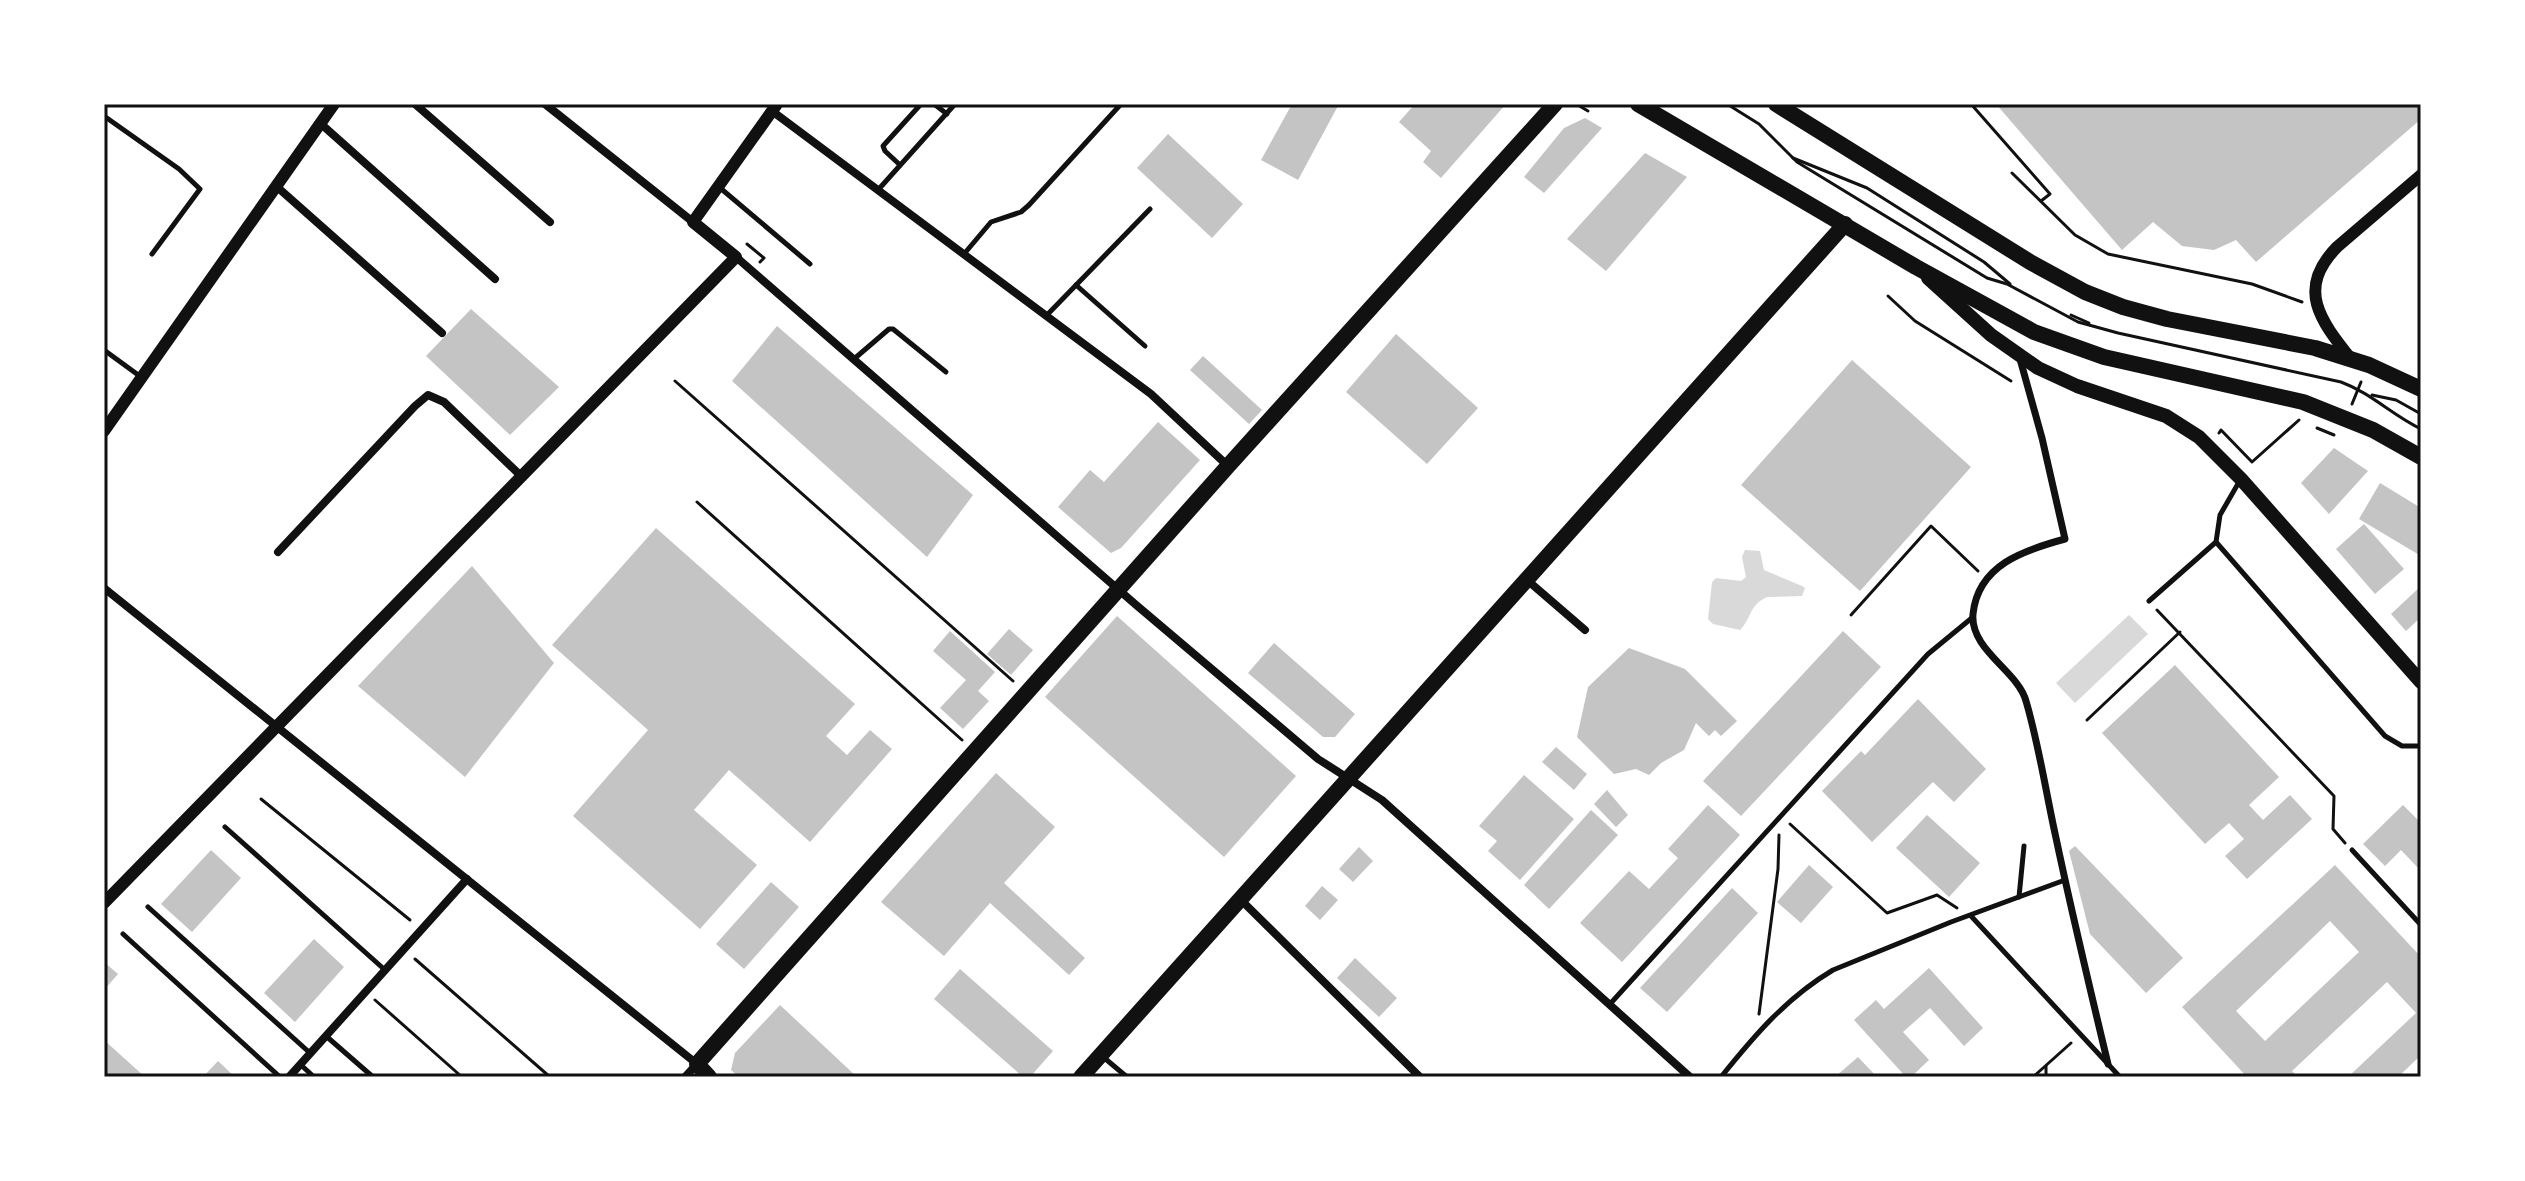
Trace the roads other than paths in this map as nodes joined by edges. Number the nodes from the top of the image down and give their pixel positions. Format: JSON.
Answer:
{"nodes":[{"id":1,"x":334,"y":104,"type":"edge"},
{"id":2,"x":415,"y":104,"type":"edge"},
{"id":3,"x":545,"y":104,"type":"edge"},
{"id":4,"x":921,"y":104,"type":"edge"},
{"id":5,"x":934,"y":104,"type":"edge"},
{"id":6,"x":955,"y":104,"type":"edge"},
{"id":7,"x":1121,"y":104,"type":"edge"},
{"id":8,"x":1555,"y":104,"type":"edge"},
{"id":9,"x":1638,"y":104,"type":"edge"},
{"id":10,"x":1776,"y":104,"type":"edge"},
{"id":11,"x":775,"y":108,"type":"edge"},
{"id":12,"x":947,"y":114,"type":"junction"},
{"id":13,"x":104,"y":116,"type":"edge"},
{"id":14,"x":320,"y":123,"type":"junction"},
{"id":15,"x":900,"y":165,"type":"junction"},
{"id":16,"x":2421,"y":175,"type":"edge"},
{"id":17,"x":276,"y":186,"type":"junction"},
{"id":18,"x":719,"y":186,"type":"junction"},
{"id":19,"x":878,"y":190,"type":"junction"},
{"id":20,"x":1150,"y":209,"type":"dead end"},
{"id":21,"x":550,"y":222,"type":"dead end"},
{"id":22,"x":693,"y":222,"type":"junction"},
{"id":23,"x":1845,"y":224,"type":"junction"},
{"id":24,"x":152,"y":254,"type":"dead end"},
{"id":25,"x":964,"y":254,"type":"junction"},
{"id":26,"x":736,"y":257,"type":"junction"},
{"id":27,"x":810,"y":264,"type":"dead end"},
{"id":28,"x":1916,"y":267,"type":"junction"},
{"id":29,"x":495,"y":279,"type":"dead end"},
{"id":30,"x":1076,"y":285,"type":"junction"},
{"id":31,"x":1046,"y":316,"type":"junction"},
{"id":32,"x":442,"y":333,"type":"dead end"},
{"id":33,"x":1145,"y":346,"type":"dead end"},
{"id":34,"x":104,"y":350,"type":"edge"},
{"id":35,"x":2019,"y":355,"type":"junction"},
{"id":36,"x":854,"y":359,"type":"junction"},
{"id":37,"x":2351,"y":359,"type":"junction"},
{"id":38,"x":946,"y":372,"type":"dead end"},
{"id":39,"x":142,"y":377,"type":"junction"},
{"id":40,"x":2421,"y":389,"type":"edge"},
{"id":41,"x":104,"y":431,"type":"edge"},
{"id":42,"x":2421,"y":457,"type":"edge"},
{"id":43,"x":1228,"y":466,"type":"junction"},
{"id":44,"x":521,"y":476,"type":"junction"},
{"id":45,"x":2241,"y":479,"type":"junction"},
{"id":46,"x":2216,"y":542,"type":"junction"},
{"id":47,"x":278,"y":552,"type":"dead end"},
{"id":48,"x":1527,"y":580,"type":"junction"},
{"id":49,"x":104,"y":588,"type":"edge"},
{"id":50,"x":1119,"y":590,"type":"junction"},
{"id":51,"x":2149,"y":601,"type":"dead end"},
{"id":52,"x":1973,"y":617,"type":"junction"},
{"id":53,"x":1585,"y":630,"type":"dead end"},
{"id":54,"x":2421,"y":682,"type":"edge"},
{"id":55,"x":276,"y":727,"type":"junction"},
{"id":56,"x":2421,"y":746,"type":"edge"},
{"id":57,"x":1349,"y":779,"type":"junction"},
{"id":58,"x":225,"y":827,"type":"dead end"},
{"id":59,"x":2024,"y":846,"type":"dead end"},
{"id":60,"x":2352,"y":850,"type":"road end"},
{"id":61,"x":467,"y":879,"type":"junction"},
{"id":62,"x":2065,"y":880,"type":"junction"},
{"id":63,"x":2019,"y":897,"type":"junction"},
{"id":64,"x":1241,"y":900,"type":"junction"},
{"id":65,"x":104,"y":903,"type":"edge"},
{"id":66,"x":148,"y":907,"type":"dead end"},
{"id":67,"x":1971,"y":916,"type":"junction"},
{"id":68,"x":2421,"y":925,"type":"edge"},
{"id":69,"x":123,"y":934,"type":"dead end"},
{"id":70,"x":385,"y":970,"type":"junction"},
{"id":71,"x":1608,"y":1005,"type":"junction"},
{"id":72,"x":326,"y":1036,"type":"junction"},
{"id":73,"x":310,"y":1053,"type":"junction"},
{"id":74,"x":1101,"y":1055,"type":"junction"},
{"id":75,"x":2108,"y":1064,"type":"junction"},
{"id":76,"x":300,"y":1065,"type":"junction"},
{"id":77,"x":691,"y":1071,"type":"edge"},
{"id":78,"x":280,"y":1077,"type":"edge"},
{"id":79,"x":289,"y":1077,"type":"edge"},
{"id":80,"x":314,"y":1077,"type":"edge"},
{"id":81,"x":373,"y":1077,"type":"edge"},
{"id":82,"x":709,"y":1077,"type":"edge"},
{"id":83,"x":1081,"y":1077,"type":"edge"},
{"id":84,"x":1127,"y":1077,"type":"edge"},
{"id":85,"x":1420,"y":1077,"type":"edge"},
{"id":86,"x":1690,"y":1077,"type":"edge"},
{"id":87,"x":1721,"y":1077,"type":"edge"},
{"id":88,"x":2120,"y":1077,"type":"edge"}],
"edges":[{"from":1,"to":14,"type":"street"},
{"from":2,"to":21,"type":"street"},
{"from":3,"to":22,"type":"street"},
{"from":4,"to":15,"type":"lane"},
{"from":5,"to":12,"type":"lane"},
{"from":6,"to":12,"type":"lane"},
{"from":7,"to":25,"type":"lane"},
{"from":8,"to":43,"type":"main road"},
{"from":9,"to":23,"type":"main road"},
{"from":10,"to":37,"type":"main road"},
{"from":11,"to":18,"type":"street"},
{"from":11,"to":19,"type":"street"},
{"from":12,"to":15,"type":"lane"},
{"from":13,"to":24,"type":"lane"},
{"from":14,"to":17,"type":"street"},
{"from":14,"to":29,"type":"street"},
{"from":15,"to":19,"type":"lane"},
{"from":16,"to":37,"type":"street"},
{"from":17,"to":32,"type":"street"},
{"from":17,"to":39,"type":"street"},
{"from":18,"to":22,"type":"street"},
{"from":18,"to":27,"type":"lane"},
{"from":19,"to":25,"type":"street"},
{"from":20,"to":30,"type":"lane"},
{"from":22,"to":26,"type":"street"},
{"from":23,"to":28,"type":"main road"},
{"from":23,"to":48,"type":"main road"},
{"from":25,"to":31,"type":"street"},
{"from":26,"to":36,"type":"street"},
{"from":26,"to":44,"type":"street"},
{"from":28,"to":35,"type":"main road"},
{"from":28,"to":42,"type":"main road"},
{"from":30,"to":31,"type":"lane"},
{"from":30,"to":33,"type":"lane"},
{"from":31,"to":43,"type":"street"},
{"from":34,"to":39,"type":"lane"},
{"from":35,"to":45,"type":"main road"},
{"from":35,"to":52,"type":"street"},
{"from":36,"to":38,"type":"lane"},
{"from":36,"to":50,"type":"street"},
{"from":37,"to":40,"type":"main road"},
{"from":39,"to":41,"type":"street"},
{"from":43,"to":50,"type":"main road"},
{"from":44,"to":47,"type":"street"},
{"from":44,"to":55,"type":"street"},
{"from":45,"to":46,"type":"lane"},
{"from":45,"to":54,"type":"main road"},
{"from":46,"to":51,"type":"lane"},
{"from":46,"to":56,"type":"lane"},
{"from":48,"to":53,"type":"street"},
{"from":48,"to":57,"type":"main road"},
{"from":49,"to":55,"type":"street"},
{"from":50,"to":57,"type":"street"},
{"from":50,"to":77,"type":"main road"},
{"from":52,"to":62,"type":"street"},
{"from":52,"to":71,"type":"lane"},
{"from":55,"to":61,"type":"street"},
{"from":55,"to":65,"type":"street"},
{"from":57,"to":64,"type":"main road"},
{"from":57,"to":71,"type":"street"},
{"from":58,"to":70,"type":"lane"},
{"from":59,"to":63,"type":"lane"},
{"from":60,"to":68,"type":"lane"},
{"from":61,"to":70,"type":"street"},
{"from":61,"to":77,"type":"street"},
{"from":62,"to":63,"type":"lane"},
{"from":62,"to":75,"type":"street"},
{"from":63,"to":67,"type":"lane"},
{"from":64,"to":74,"type":"main road"},
{"from":64,"to":85,"type":"street"},
{"from":66,"to":73,"type":"lane"},
{"from":67,"to":75,"type":"lane"},
{"from":67,"to":87,"type":"lane"},
{"from":69,"to":78,"type":"lane"},
{"from":70,"to":72,"type":"street"},
{"from":71,"to":86,"type":"street"},
{"from":72,"to":73,"type":"street"},
{"from":72,"to":81,"type":"lane"},
{"from":73,"to":76,"type":"street"},
{"from":74,"to":83,"type":"main road"},
{"from":74,"to":84,"type":"lane"},
{"from":75,"to":88,"type":"lane"},
{"from":76,"to":79,"type":"street"},
{"from":76,"to":80,"type":"lane"},
{"from":77,"to":82,"type":"main road"}]}
